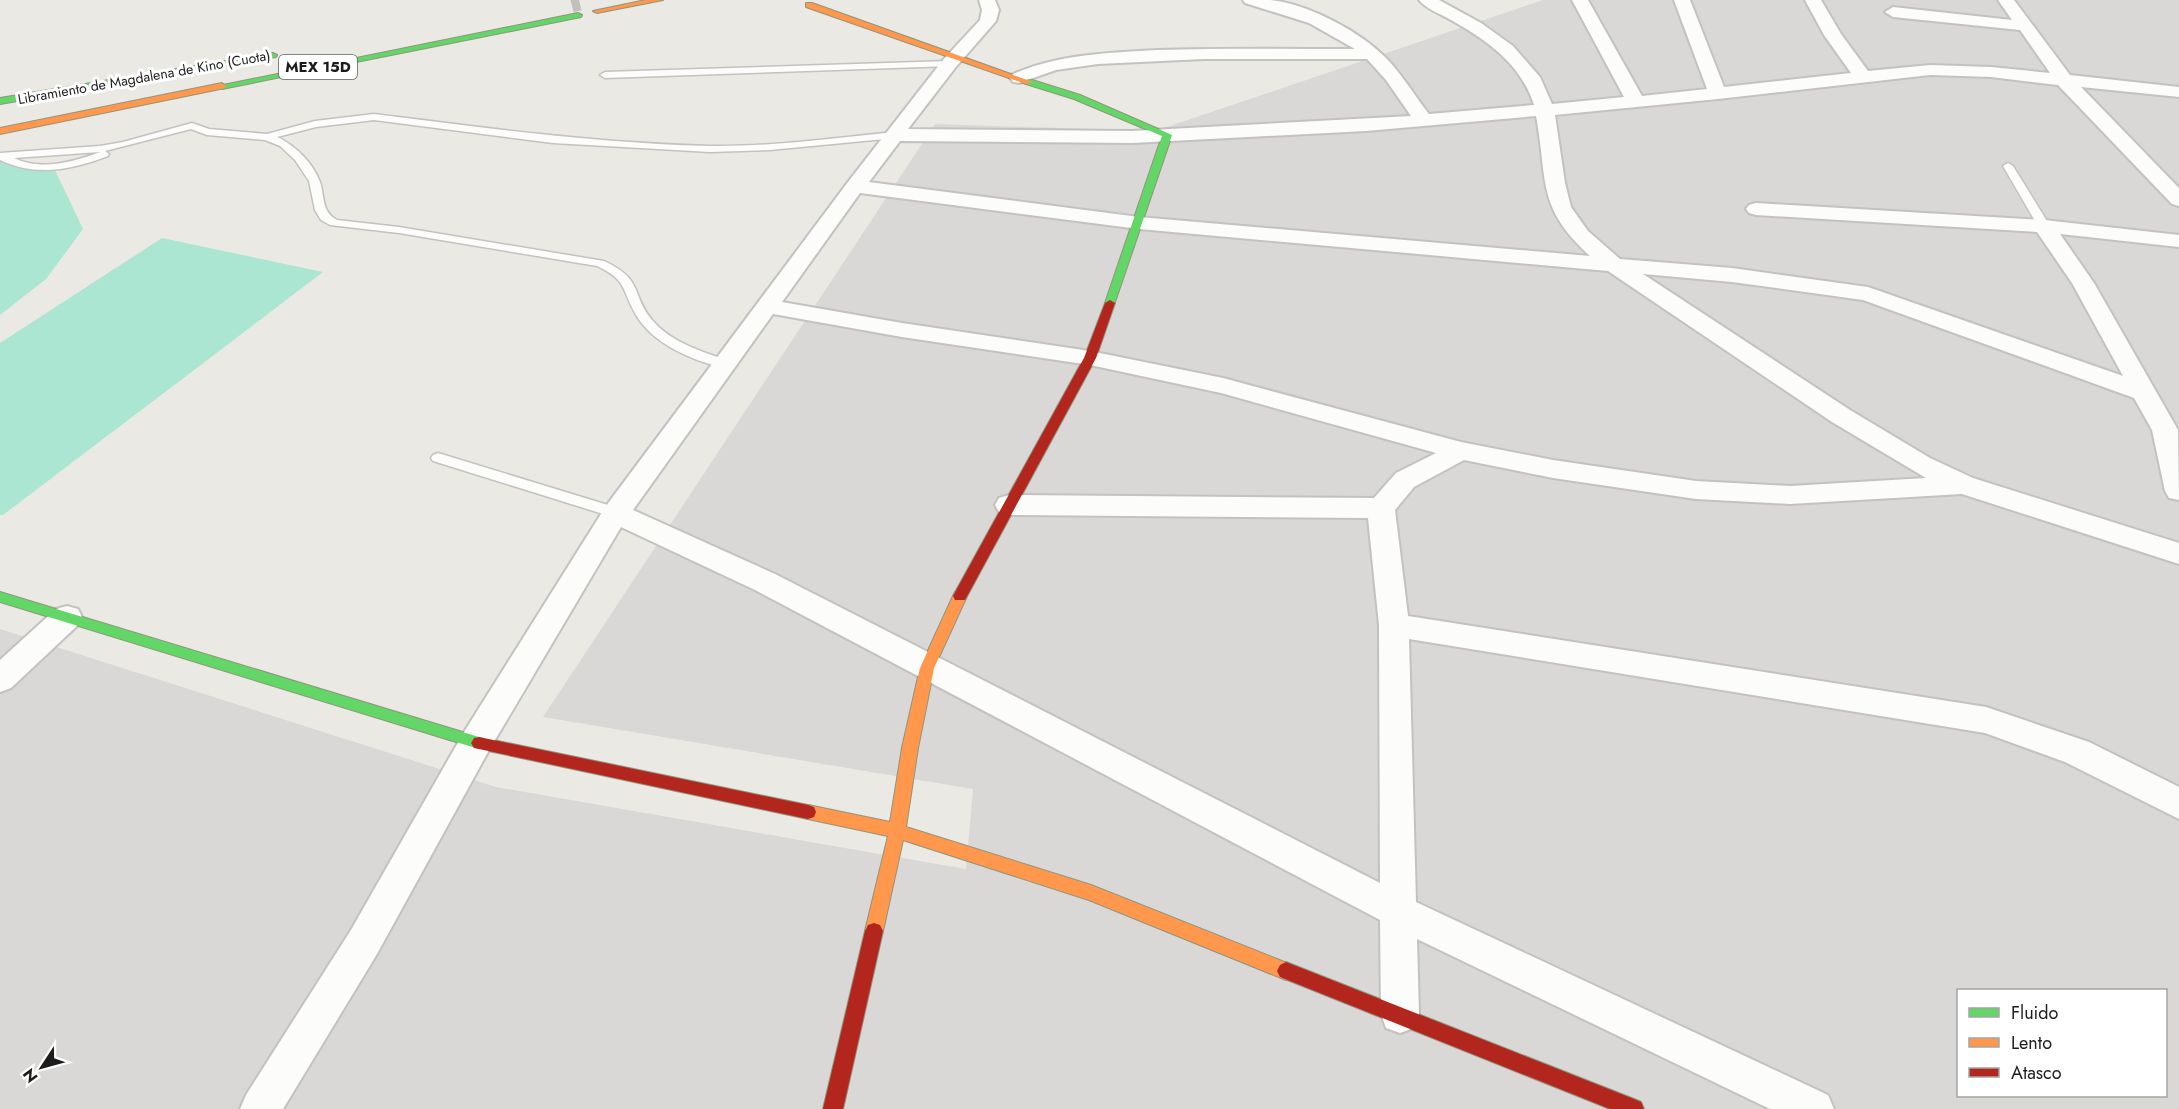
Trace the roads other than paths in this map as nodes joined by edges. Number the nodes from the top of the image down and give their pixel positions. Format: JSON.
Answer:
{"nodes":[{"id":1,"x":659,"y":0,"type":"edge"},
{"id":2,"x":987,"y":0,"type":"edge"},
{"id":3,"x":1251,"y":0,"type":"edge"},
{"id":4,"x":1427,"y":0,"type":"edge"},
{"id":5,"x":1580,"y":0,"type":"edge"},
{"id":6,"x":1682,"y":0,"type":"edge"},
{"id":7,"x":1813,"y":0,"type":"edge"},
{"id":8,"x":2006,"y":0,"type":"edge"},
{"id":9,"x":809,"y":5,"type":"dead end"},
{"id":10,"x":597,"y":12,"type":"dead end"},
{"id":11,"x":1893,"y":12,"type":"dead end"},
{"id":12,"x":578,"y":15,"type":"dead end"},
{"id":13,"x":2025,"y":26,"type":"junction"},
{"id":14,"x":286,"y":52,"type":"dead end"},
{"id":15,"x":1373,"y":54,"type":"junction"},
{"id":16,"x":953,"y":61,"type":"junction"},
{"id":17,"x":605,"y":75,"type":"dead end"},
{"id":18,"x":1863,"y":77,"type":"junction"},
{"id":19,"x":1019,"y":78,"type":"junction"},
{"id":20,"x":2065,"y":81,"type":"junction"},
{"id":21,"x":2179,"y":92,"type":"edge"},
{"id":22,"x":1718,"y":94,"type":"junction"},
{"id":23,"x":0,"y":101,"type":"edge"},
{"id":24,"x":1636,"y":102,"type":"junction"},
{"id":25,"x":1544,"y":108,"type":"junction"},
{"id":26,"x":1423,"y":119,"type":"junction"},
{"id":27,"x":0,"y":131,"type":"edge"},
{"id":28,"x":895,"y":135,"type":"junction"},
{"id":29,"x":1167,"y":135,"type":"junction"},
{"id":30,"x":267,"y":137,"type":"junction"},
{"id":31,"x":124,"y":146,"type":"junction"},
{"id":32,"x":0,"y":156,"type":"edge"},
{"id":33,"x":2008,"y":166,"type":"dead end"},
{"id":34,"x":855,"y":186,"type":"junction"},
{"id":35,"x":2179,"y":200,"type":"edge"},
{"id":36,"x":1756,"y":209,"type":"dead end"},
{"id":37,"x":1139,"y":223,"type":"junction"},
{"id":38,"x":2044,"y":226,"type":"junction"},
{"id":39,"x":2179,"y":241,"type":"edge"},
{"id":40,"x":1616,"y":266,"type":"junction"},
{"id":41,"x":766,"y":306,"type":"junction"},
{"id":42,"x":1089,"y":358,"type":"junction"},
{"id":43,"x":723,"y":364,"type":"junction"},
{"id":44,"x":2146,"y":393,"type":"junction"},
{"id":45,"x":1461,"y":451,"type":"junction"},
{"id":46,"x":438,"y":458,"type":"dead end"},
{"id":47,"x":1963,"y":485,"type":"junction"},
{"id":48,"x":2179,"y":491,"type":"edge"},
{"id":49,"x":1009,"y":505,"type":"junction"},
{"id":50,"x":1381,"y":508,"type":"junction"},
{"id":51,"x":616,"y":513,"type":"junction"},
{"id":52,"x":2179,"y":554,"type":"edge"},
{"id":53,"x":0,"y":597,"type":"edge"},
{"id":54,"x":67,"y":617,"type":"junction"},
{"id":55,"x":1394,"y":625,"type":"junction"},
{"id":56,"x":927,"y":668,"type":"junction"},
{"id":57,"x":0,"y":679,"type":"edge"},
{"id":58,"x":476,"y":742,"type":"junction"},
{"id":59,"x":2179,"y":804,"type":"edge"},
{"id":60,"x":897,"y":831,"type":"junction"},
{"id":61,"x":1400,"y":912,"type":"junction"},
{"id":62,"x":1400,"y":1014,"type":"junction"},
{"id":63,"x":260,"y":1109,"type":"edge"},
{"id":64,"x":833,"y":1109,"type":"edge"},
{"id":65,"x":1634,"y":1109,"type":"edge"},
{"id":66,"x":1814,"y":1109,"type":"edge"}],
"edges":[{"from":1,"to":10,"type":"main road"},
{"from":2,"to":16,"type":"street"},
{"from":3,"to":15,"type":"street"},
{"from":4,"to":25,"type":"street"},
{"from":5,"to":24,"type":"street"},
{"from":6,"to":22,"type":"street"},
{"from":7,"to":18,"type":"street"},
{"from":8,"to":13,"type":"street"},
{"from":9,"to":16,"type":"main road"},
{"from":11,"to":13,"type":"street"},
{"from":12,"to":27,"type":"main road","name":"Libramiento de Magdalena de Kino (Cuota)","number":"MEX 15D"},
{"from":13,"to":20,"type":"street"},
{"from":14,"to":23,"type":"main road","name":"Libramiento de Magdalena de Kino (Cuota)","number":"MEX 15D"},
{"from":15,"to":19,"type":"street"},
{"from":15,"to":26,"type":"street"},
{"from":16,"to":17,"type":"lane"},
{"from":16,"to":19,"type":"main road"},
{"from":16,"to":28,"type":"street"},
{"from":18,"to":20,"type":"street"},
{"from":18,"to":22,"type":"street"},
{"from":19,"to":29,"type":"main road"},
{"from":20,"to":21,"type":"street"},
{"from":20,"to":35,"type":"street"},
{"from":22,"to":24,"type":"street"},
{"from":24,"to":25,"type":"street"},
{"from":25,"to":26,"type":"street"},
{"from":25,"to":40,"type":"street"},
{"from":26,"to":29,"type":"street"},
{"from":28,"to":29,"type":"street"},
{"from":28,"to":30,"type":"lane"},
{"from":28,"to":34,"type":"street"},
{"from":29,"to":37,"type":"main road"},
{"from":30,"to":31,"type":"lane"},
{"from":30,"to":43,"type":"lane"},
{"from":31,"to":32,"type":"lane"},
{"from":31,"to":32,"type":"lane"},
{"from":33,"to":38,"type":"lane"},
{"from":34,"to":37,"type":"street"},
{"from":34,"to":41,"type":"street"},
{"from":36,"to":38,"type":"street"},
{"from":37,"to":40,"type":"street"},
{"from":37,"to":42,"type":"main road"},
{"from":38,"to":39,"type":"street"},
{"from":38,"to":44,"type":"street"},
{"from":40,"to":44,"type":"street"},
{"from":40,"to":47,"type":"street"},
{"from":41,"to":42,"type":"street"},
{"from":41,"to":43,"type":"street"},
{"from":42,"to":45,"type":"street"},
{"from":42,"to":49,"type":"main road"},
{"from":43,"to":51,"type":"street"},
{"from":44,"to":48,"type":"street"},
{"from":45,"to":47,"type":"street"},
{"from":45,"to":50,"type":"street"},
{"from":46,"to":51,"type":"lane"},
{"from":47,"to":52,"type":"street"},
{"from":49,"to":50,"type":"street"},
{"from":49,"to":56,"type":"main road"},
{"from":50,"to":55,"type":"street"},
{"from":51,"to":56,"type":"street"},
{"from":51,"to":58,"type":"street"},
{"from":53,"to":54,"type":"main road"},
{"from":54,"to":57,"type":"street"},
{"from":54,"to":58,"type":"main road"},
{"from":55,"to":59,"type":"street"},
{"from":55,"to":61,"type":"street"},
{"from":56,"to":60,"type":"main road"},
{"from":56,"to":61,"type":"street"},
{"from":58,"to":60,"type":"main road"},
{"from":58,"to":63,"type":"street"},
{"from":60,"to":62,"type":"main road"},
{"from":60,"to":64,"type":"main road"},
{"from":61,"to":62,"type":"street"},
{"from":61,"to":66,"type":"street"},
{"from":62,"to":65,"type":"main road"}]}
